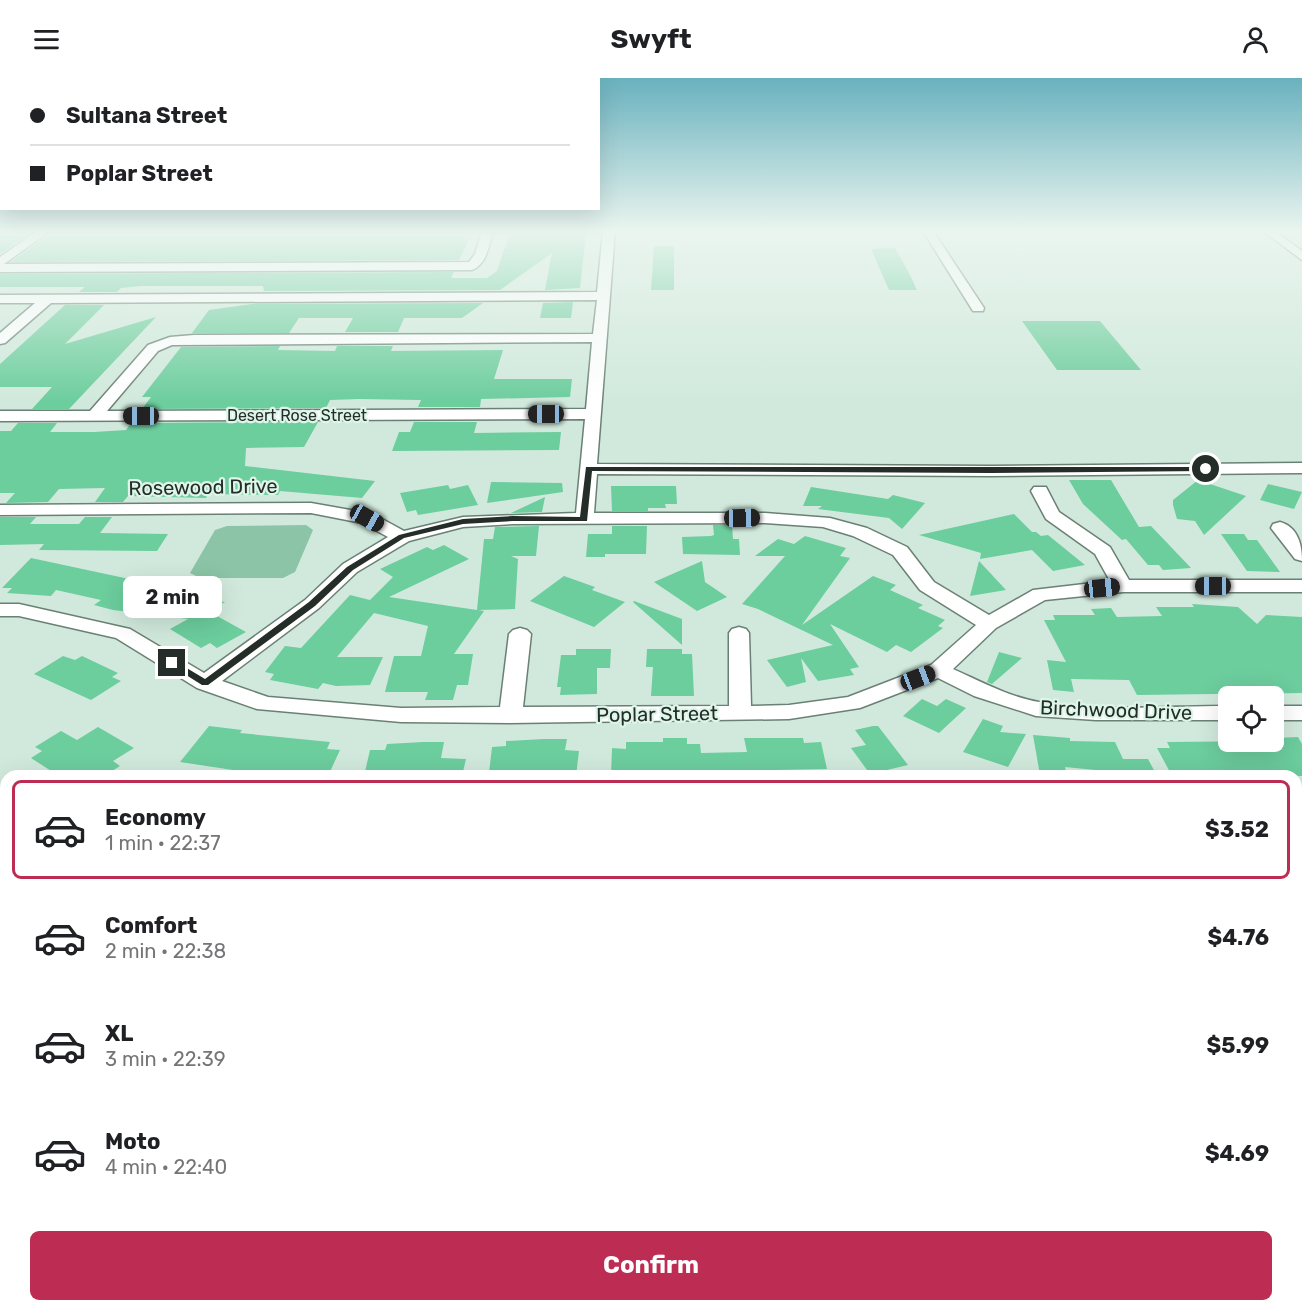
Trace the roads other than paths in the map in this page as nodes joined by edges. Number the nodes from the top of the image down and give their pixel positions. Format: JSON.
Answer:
{"nodes":[{"id":1,"x":188,"y":288,"type":"edge"},
{"id":2,"x":604,"y":288,"type":"edge"},
{"id":3,"x":965,"y":288,"type":"edge"},
{"id":4,"x":603,"y":296,"type":"junction"},
{"id":5,"x":179,"y":299,"type":"junction"},
{"id":6,"x":0,"y":300,"type":"edge"},
{"id":7,"x":47,"y":300,"type":"junction"},
{"id":8,"x":978,"y":308,"type":"dead end"},
{"id":9,"x":1,"y":338,"type":"edge"},
{"id":10,"x":600,"y":338,"type":"junction"},
{"id":11,"x":593,"y":414,"type":"junction"},
{"id":12,"x":0,"y":416,"type":"edge"},
{"id":13,"x":94,"y":416,"type":"junction"},
{"id":14,"x":1302,"y":468,"type":"edge"},
{"id":15,"x":588,"y":469,"type":"junction"},
{"id":16,"x":1040,"y":491,"type":"dead end"},
{"id":17,"x":0,"y":510,"type":"edge"},
{"id":18,"x":584,"y":519,"type":"junction"},
{"id":19,"x":1280,"y":528,"type":"dead end"},
{"id":20,"x":402,"y":537,"type":"junction"},
{"id":21,"x":1302,"y":555,"type":"edge"},
{"id":22,"x":1123,"y":586,"type":"junction"},
{"id":23,"x":1302,"y":586,"type":"edge"},
{"id":24,"x":0,"y":610,"type":"edge"},
{"id":25,"x":989,"y":624,"type":"junction"},
{"id":26,"x":739,"y":633,"type":"dead end"},
{"id":27,"x":520,"y":634,"type":"dead end"},
{"id":28,"x":939,"y":670,"type":"junction"},
{"id":29,"x":205,"y":683,"type":"junction"},
{"id":30,"x":741,"y":713,"type":"junction"},
{"id":31,"x":1218,"y":713,"type":"edge"},
{"id":32,"x":1284,"y":713,"type":"edge"},
{"id":33,"x":1302,"y":713,"type":"edge"},
{"id":34,"x":510,"y":716,"type":"junction"}],
"edges":[{"from":1,"to":5,"type":"street"},
{"from":2,"to":4,"type":"street"},
{"from":3,"to":8,"type":"street"},
{"from":4,"to":5,"type":"street"},
{"from":4,"to":10,"type":"street"},
{"from":5,"to":7,"type":"street"},
{"from":6,"to":7,"type":"street"},
{"from":7,"to":9,"type":"street"},
{"from":10,"to":11,"type":"street"},
{"from":10,"to":13,"type":"street"},
{"from":11,"to":13,"type":"street","name":"Desert Rose Street"},
{"from":11,"to":15,"type":"street"},
{"from":12,"to":13,"type":"street","name":"Desert Rose Street"},
{"from":14,"to":15,"type":"street"},
{"from":15,"to":18,"type":"street"},
{"from":16,"to":22,"type":"street"},
{"from":17,"to":20,"type":"street","name":"Rosewood Drive"},
{"from":18,"to":20,"type":"street"},
{"from":18,"to":25,"type":"street"},
{"from":19,"to":21,"type":"street"},
{"from":20,"to":29,"type":"street"},
{"from":22,"to":23,"type":"street","name":"Poplar Street"},
{"from":22,"to":25,"type":"street","name":"Poplar Street"},
{"from":24,"to":29,"type":"street","name":"Poplar Street"},
{"from":25,"to":28,"type":"street","name":"Poplar Street"},
{"from":26,"to":30,"type":"street"},
{"from":27,"to":34,"type":"street"},
{"from":28,"to":30,"type":"street","name":"Poplar Street"},
{"from":28,"to":31,"type":"street","name":"Birchwood Drive"},
{"from":29,"to":34,"type":"street","name":"Poplar Street"},
{"from":30,"to":34,"type":"street","name":"Poplar Street"},
{"from":32,"to":33,"type":"street"}]}
